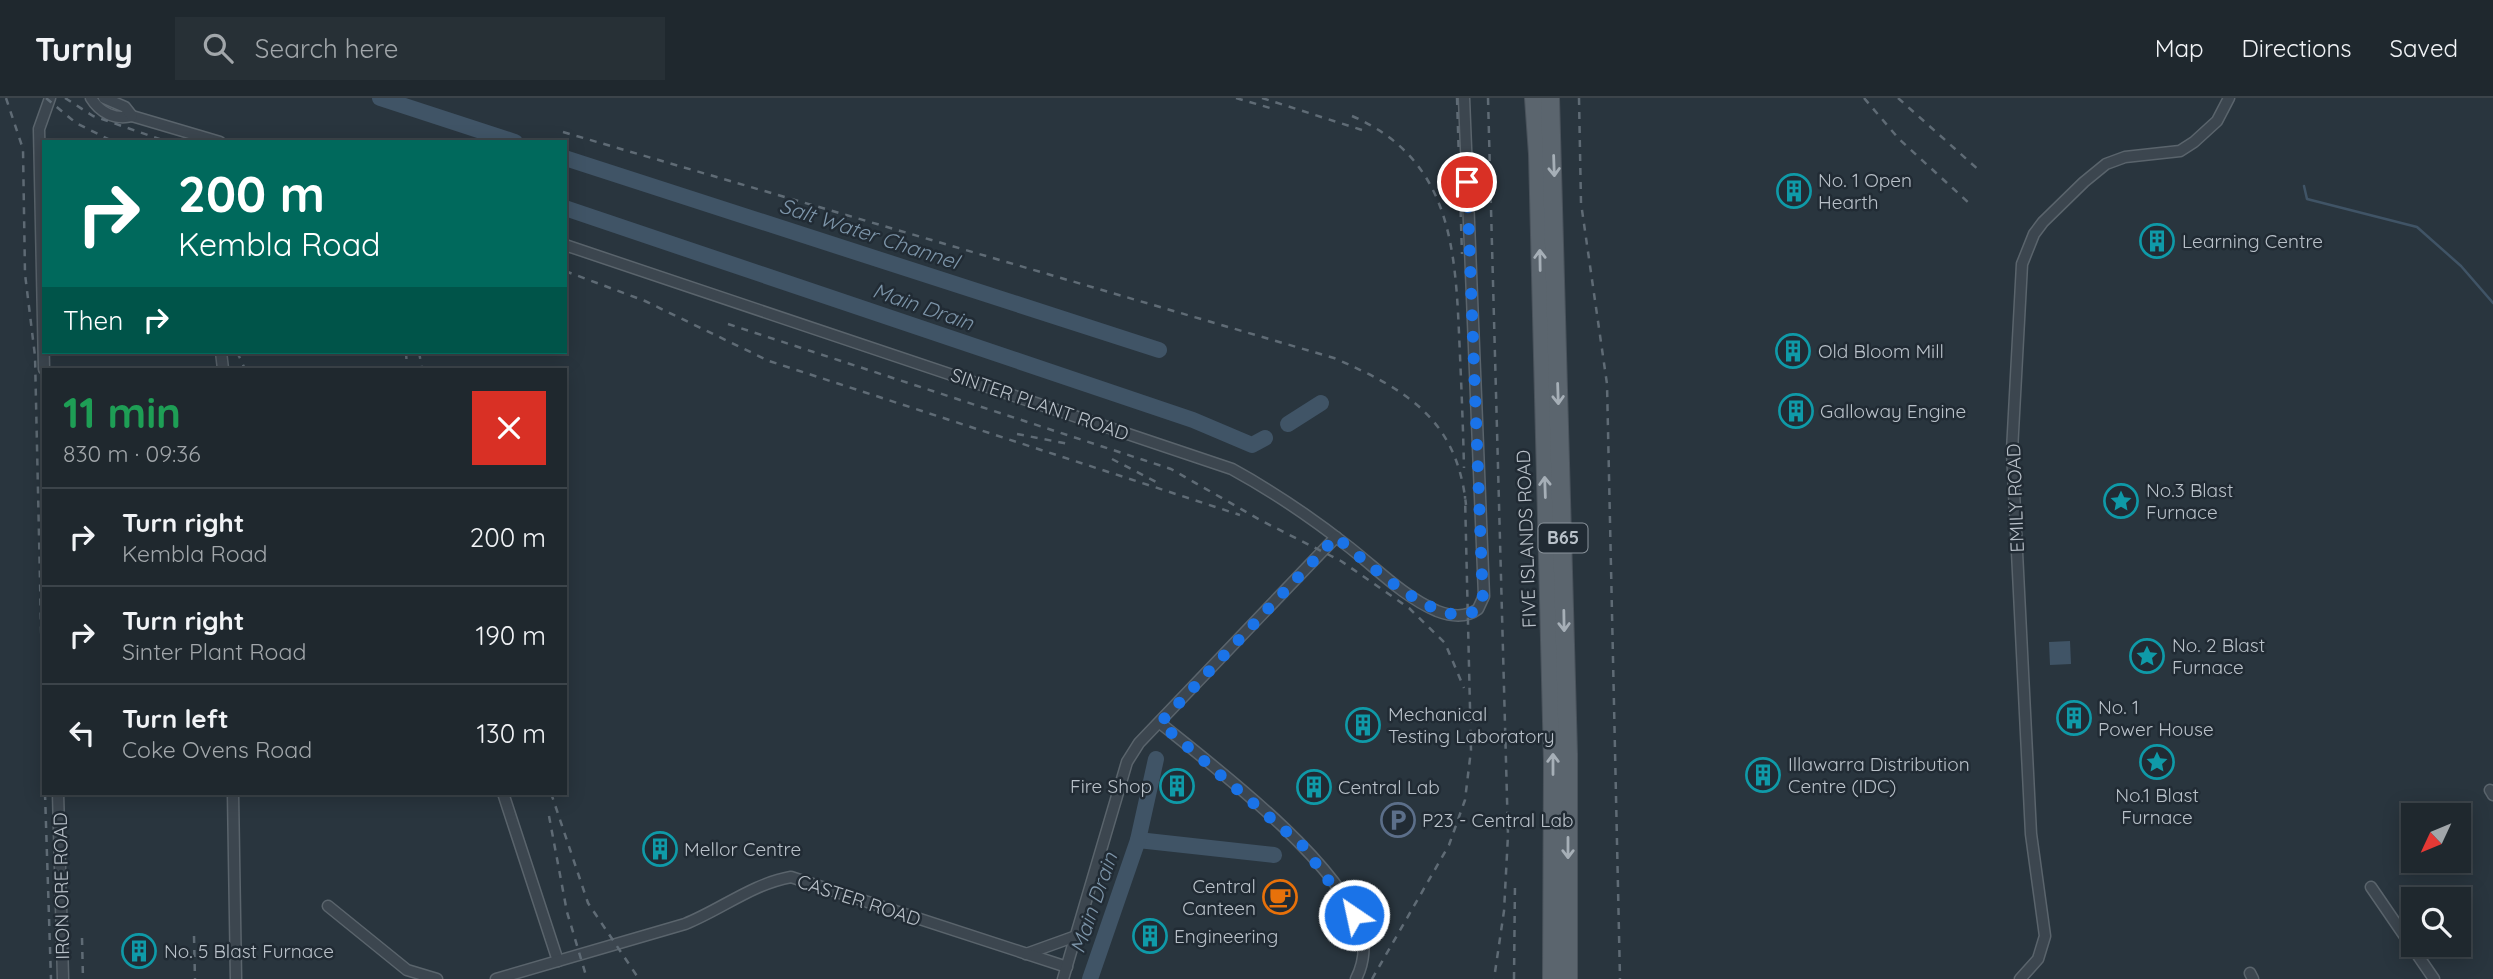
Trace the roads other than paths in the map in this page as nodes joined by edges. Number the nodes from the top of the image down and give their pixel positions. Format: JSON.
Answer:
{"nodes":[{"id":1,"x":50,"y":98,"type":"edge"},
{"id":2,"x":91,"y":98,"type":"edge"},
{"id":3,"x":104,"y":98,"type":"edge"},
{"id":4,"x":1464,"y":98,"type":"edge"},
{"id":5,"x":1534,"y":98,"type":"edge"},
{"id":6,"x":1550,"y":98,"type":"edge"},
{"id":7,"x":2229,"y":98,"type":"edge"},
{"id":8,"x":132,"y":116,"type":"junction"},
{"id":9,"x":213,"y":140,"type":"edge"},
{"id":10,"x":567,"y":246,"type":"edge"},
{"id":11,"x":42,"y":261,"type":"edge"},
{"id":12,"x":1336,"y":537,"type":"junction"},
{"id":13,"x":1160,"y":723,"type":"junction"},
{"id":14,"x":58,"y":795,"type":"edge"},
{"id":15,"x":233,"y":795,"type":"edge"},
{"id":16,"x":504,"y":795,"type":"edge"},
{"id":17,"x":2371,"y":887,"type":"dead end"},
{"id":18,"x":328,"y":906,"type":"dead end"},
{"id":19,"x":1076,"y":936,"type":"junction"},
{"id":20,"x":1026,"y":954,"type":"junction"},
{"id":21,"x":558,"y":961,"type":"junction"},
{"id":22,"x":1067,"y":967,"type":"junction"},
{"id":23,"x":63,"y":979,"type":"edge"},
{"id":24,"x":236,"y":979,"type":"edge"},
{"id":25,"x":437,"y":979,"type":"edge"},
{"id":26,"x":495,"y":979,"type":"edge"},
{"id":27,"x":1063,"y":979,"type":"edge"},
{"id":28,"x":1356,"y":979,"type":"edge"},
{"id":29,"x":1552,"y":979,"type":"edge"},
{"id":30,"x":1568,"y":979,"type":"edge"},
{"id":31,"x":2020,"y":979,"type":"edge"},
{"id":32,"x":2434,"y":979,"type":"edge"}],
"edges":[{"from":1,"to":11,"type":"street"},
{"from":2,"to":8,"type":"street"},
{"from":3,"to":8,"type":"street"},
{"from":4,"to":12,"type":"street","name":"SINTER PLANT ROAD"},
{"from":29,"to":5,"type":"main road","name":"FIVE ISLANDS ROAD","number":"B65","one_way":true},
{"from":6,"to":30,"type":"main road","name":"FIVE ISLANDS ROAD","number":"B65","one_way":true},
{"from":7,"to":31,"type":"street","name":"EMILY ROAD"},
{"from":8,"to":9,"type":"street"},
{"from":10,"to":12,"type":"street","name":"SINTER PLANT ROAD"},
{"from":12,"to":13,"type":"street"},
{"from":13,"to":19,"type":"street"},
{"from":13,"to":28,"type":"street"},
{"from":14,"to":23,"type":"street","name":"IRON ORE ROAD"},
{"from":15,"to":24,"type":"street"},
{"from":16,"to":21,"type":"street"},
{"from":17,"to":32,"type":"street"},
{"from":18,"to":25,"type":"street"},
{"from":19,"to":20,"type":"street"},
{"from":19,"to":22,"type":"street"},
{"from":20,"to":21,"type":"street","name":"CASTER ROAD"},
{"from":20,"to":22,"type":"street","name":"CASTER ROAD"},
{"from":21,"to":26,"type":"street","name":"CASTER ROAD"},
{"from":22,"to":27,"type":"street"}]}
